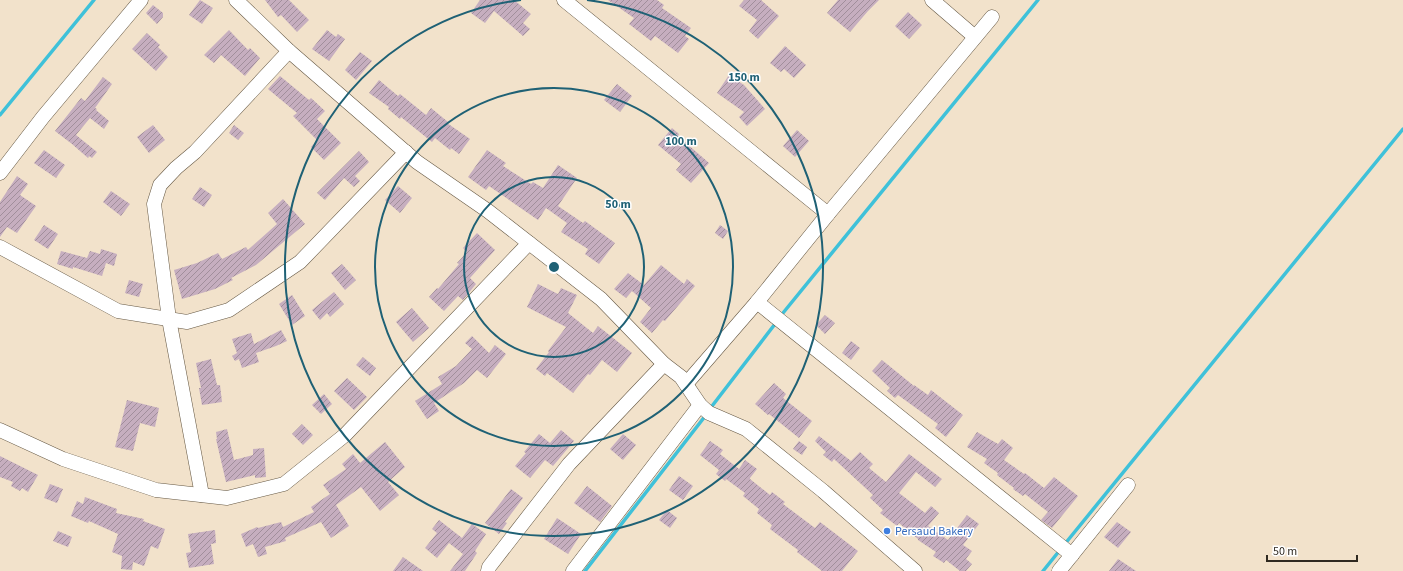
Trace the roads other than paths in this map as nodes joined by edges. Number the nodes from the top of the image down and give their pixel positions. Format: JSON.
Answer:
{"nodes":[{"id":1,"x":141,"y":0,"type":"edge"},
{"id":2,"x":236,"y":0,"type":"edge"},
{"id":3,"x":564,"y":0,"type":"edge"},
{"id":4,"x":932,"y":0,"type":"edge"},
{"id":5,"x":992,"y":18,"type":"dead end"},
{"id":6,"x":976,"y":37,"type":"junction"},
{"id":7,"x":289,"y":51,"type":"junction"},
{"id":8,"x":406,"y":152,"type":"junction"},
{"id":9,"x":0,"y":173,"type":"edge"},
{"id":10,"x":828,"y":214,"type":"junction"},
{"id":11,"x":529,"y":243,"type":"junction"},
{"id":12,"x":0,"y":247,"type":"edge"},
{"id":13,"x":757,"y":302,"type":"junction"},
{"id":14,"x":169,"y":319,"type":"junction"},
{"id":15,"x":664,"y":364,"type":"junction"},
{"id":16,"x":686,"y":384,"type":"junction"},
{"id":17,"x":700,"y":405,"type":"junction"},
{"id":18,"x":0,"y":430,"type":"edge"},
{"id":19,"x":1128,"y":485,"type":"dead end"},
{"id":20,"x":202,"y":495,"type":"junction"},
{"id":21,"x":1070,"y":554,"type":"junction"},
{"id":22,"x":488,"y":571,"type":"edge"},
{"id":23,"x":573,"y":571,"type":"edge"},
{"id":24,"x":915,"y":571,"type":"edge"},
{"id":25,"x":1059,"y":571,"type":"edge"}],
"edges":[{"from":1,"to":9,"type":"street"},
{"from":2,"to":7,"type":"street"},
{"from":3,"to":10,"type":"street"},
{"from":4,"to":6,"type":"street"},
{"from":5,"to":6,"type":"street"},
{"from":6,"to":10,"type":"street"},
{"from":7,"to":8,"type":"street"},
{"from":7,"to":14,"type":"street"},
{"from":8,"to":11,"type":"street"},
{"from":8,"to":14,"type":"street"},
{"from":10,"to":13,"type":"street"},
{"from":11,"to":15,"type":"street"},
{"from":11,"to":20,"type":"street"},
{"from":12,"to":14,"type":"street"},
{"from":13,"to":16,"type":"street"},
{"from":13,"to":21,"type":"street"},
{"from":14,"to":20,"type":"street"},
{"from":15,"to":16,"type":"street"},
{"from":15,"to":22,"type":"street"},
{"from":16,"to":17,"type":"street"},
{"from":17,"to":23,"type":"street"},
{"from":17,"to":24,"type":"street"},
{"from":18,"to":20,"type":"street"},
{"from":19,"to":21,"type":"street"},
{"from":21,"to":25,"type":"street"}]}
